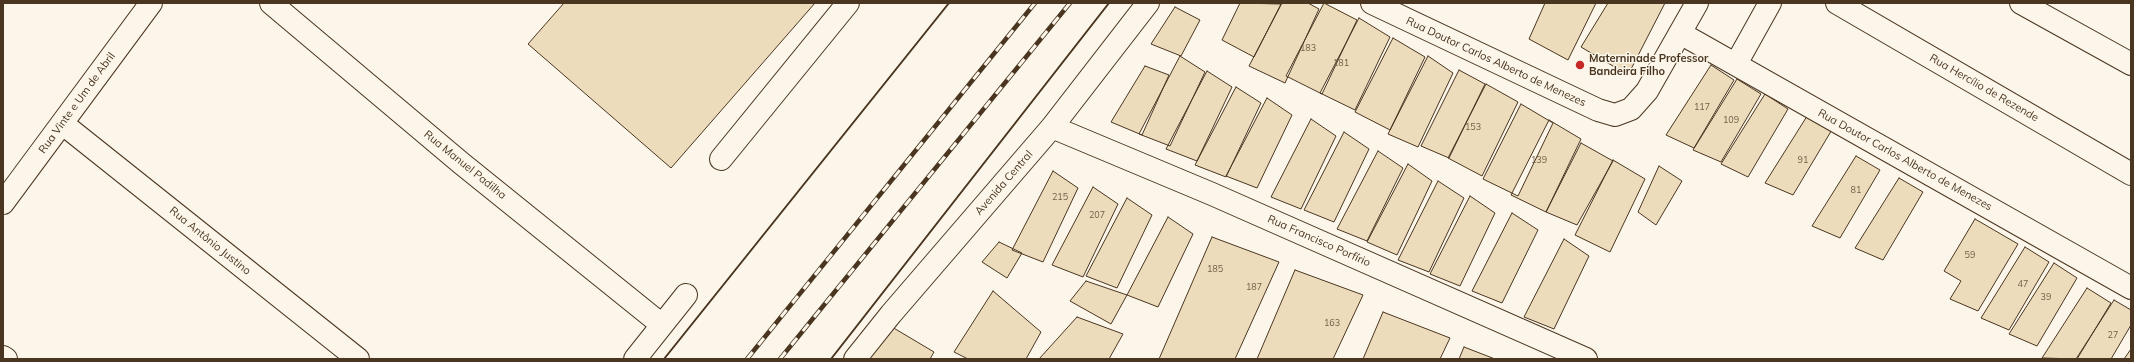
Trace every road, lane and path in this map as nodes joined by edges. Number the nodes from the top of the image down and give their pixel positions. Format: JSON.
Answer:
{"nodes":[{"id":1,"x":151,"y":3,"type":"edge"},
{"id":2,"x":271,"y":3,"type":"edge"},
{"id":3,"x":848,"y":3,"type":"edge"},
{"id":4,"x":1148,"y":3,"type":"edge"},
{"id":5,"x":1372,"y":3,"type":"edge"},
{"id":6,"x":1697,"y":3,"type":"edge"},
{"id":7,"x":1770,"y":3,"type":"edge"},
{"id":8,"x":1837,"y":3,"type":"edge"},
{"id":9,"x":2021,"y":3,"type":"edge"},
{"id":10,"x":1680,"y":33,"type":"junction"},
{"id":11,"x":1736,"y":64,"type":"junction"},
{"id":12,"x":2131,"y":64,"type":"edge"},
{"id":13,"x":63,"y":124,"type":"junction"},
{"id":14,"x":1052,"y":126,"type":"junction"},
{"id":15,"x":721,"y":159,"type":"dead end"},
{"id":16,"x":2131,"y":174,"type":"edge"},
{"id":17,"x":3,"y":203,"type":"edge"},
{"id":18,"x":2131,"y":288,"type":"edge"},
{"id":19,"x":686,"y":295,"type":"dead end"},
{"id":20,"x":662,"y":325,"type":"junction"},
{"id":21,"x":3,"y":357,"type":"edge"},
{"id":22,"x":6,"y":359,"type":"edge"},
{"id":23,"x":358,"y":359,"type":"edge"},
{"id":24,"x":635,"y":359,"type":"edge"},
{"id":25,"x":855,"y":359,"type":"edge"},
{"id":26,"x":1586,"y":359,"type":"edge"}],
"edges":[{"from":1,"to":13,"type":"street","name":"Rua Vinte e Um de Abril"},
{"from":2,"to":20,"type":"street","name":"Rua Manuel Padilha"},
{"from":3,"to":15,"type":"street"},
{"from":4,"to":14,"type":"street","name":"Avenida Central"},
{"from":5,"to":10,"type":"street","name":"Rua Doutor Carlos Alberto de Menezes"},
{"from":6,"to":10,"type":"street","name":"Rua Doutor Carlos Alberto de Menezes"},
{"from":7,"to":11,"type":"street"},
{"from":8,"to":16,"type":"street","name":"Rua Hercílio de Rezende"},
{"from":9,"to":12,"type":"street"},
{"from":10,"to":11,"type":"street","name":"Rua Doutor Carlos Alberto de Menezes"},
{"from":11,"to":18,"type":"street","name":"Rua Doutor Carlos Alberto de Menezes"},
{"from":13,"to":17,"type":"street","name":"Rua Vinte e Um de Abril"},
{"from":13,"to":23,"type":"street","name":"Rua Antônio Justino"},
{"from":14,"to":25,"type":"street","name":"Avenida Central"},
{"from":14,"to":26,"type":"street","name":"Rua Francisco Porfírio"},
{"from":19,"to":20,"type":"street"},
{"from":20,"to":24,"type":"street"},
{"from":21,"to":22,"type":"street"}]}
